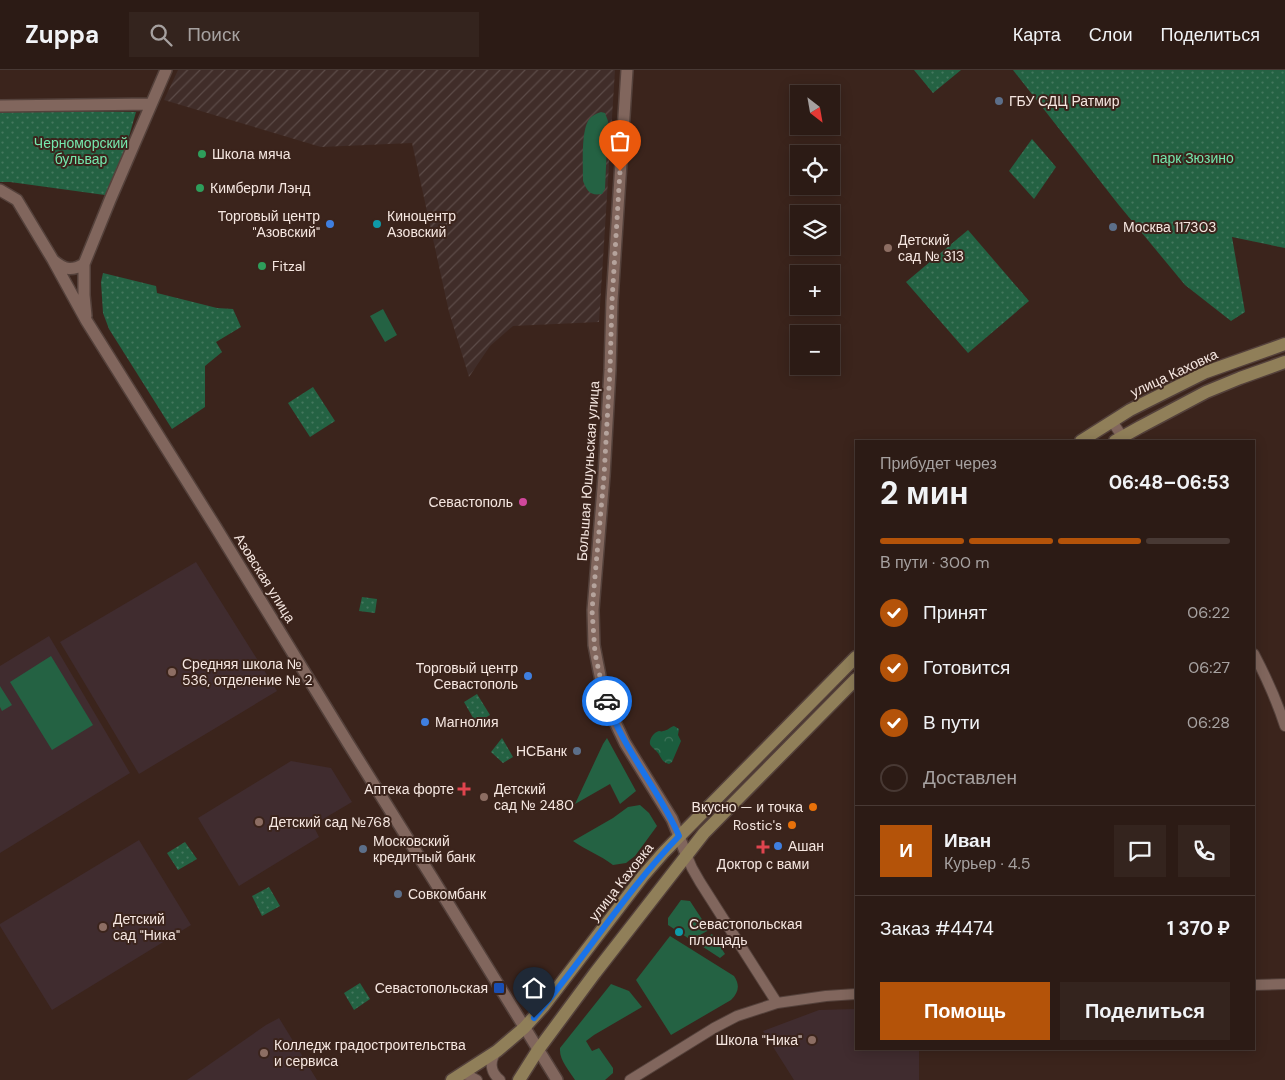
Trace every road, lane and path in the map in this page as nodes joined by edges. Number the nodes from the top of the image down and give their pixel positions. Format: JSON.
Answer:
{"nodes":[{"id":1,"x":166,"y":70,"type":"edge"},
{"id":2,"x":627,"y":70,"type":"edge"},
{"id":3,"x":151,"y":104,"type":"junction"},
{"id":4,"x":0,"y":106,"type":"edge"},
{"id":5,"x":0,"y":190,"type":"edge"},
{"id":6,"x":53,"y":260,"type":"junction"},
{"id":7,"x":84,"y":264,"type":"junction"},
{"id":8,"x":86,"y":320,"type":"junction"},
{"id":9,"x":1285,"y":344,"type":"edge"},
{"id":10,"x":1285,"y":362,"type":"edge"},
{"id":11,"x":1112,"y":420,"type":"junction"},
{"id":12,"x":1082,"y":440,"type":"edge"},
{"id":13,"x":1121,"y":440,"type":"edge"},
{"id":14,"x":1255,"y":656,"type":"edge"},
{"id":15,"x":855,"y":657,"type":"edge"},
{"id":16,"x":855,"y":680,"type":"edge"},
{"id":17,"x":1285,"y":726,"type":"edge"},
{"id":18,"x":679,"y":836,"type":"junction"},
{"id":19,"x":686,"y":854,"type":"junction"},
{"id":20,"x":1285,"y":984,"type":"edge"},
{"id":21,"x":1255,"y":985,"type":"edge"},
{"id":22,"x":855,"y":994,"type":"edge"},
{"id":23,"x":777,"y":1004,"type":"junction"},
{"id":24,"x":524,"y":1028,"type":"junction"},
{"id":25,"x":538,"y":1050,"type":"junction"},
{"id":26,"x":497,"y":1051,"type":"junction"},
{"id":27,"x":457,"y":1077,"type":"edge"},
{"id":28,"x":552,"y":1079,"type":"edge"},
{"id":29,"x":477,"y":1080,"type":"edge"},
{"id":30,"x":500,"y":1080,"type":"edge"},
{"id":31,"x":519,"y":1080,"type":"edge"},
{"id":32,"x":630,"y":1080,"type":"edge"}],
"edges":[{"from":1,"to":3,"type":"street","name":"Азовская улица"},
{"from":2,"to":18,"type":"street","name":"Большая Юшуньская улица"},
{"from":3,"to":4,"type":"street"},
{"from":3,"to":7,"type":"street","name":"Азовская улица"},
{"from":5,"to":6,"type":"street"},
{"from":6,"to":7,"type":"street"},
{"from":6,"to":8,"type":"street"},
{"from":7,"to":8,"type":"street","name":"Азовская улица"},
{"from":8,"to":24,"type":"street","name":"Азовская улица"},
{"from":9,"to":11,"type":"main road","name":"улица Каховка"},
{"from":10,"to":13,"type":"main road"},
{"from":11,"to":12,"type":"main road","name":"улица Каховка"},
{"from":11,"to":13,"type":"street"},
{"from":14,"to":17,"type":"street"},
{"from":15,"to":18,"type":"main road","name":"улица Каховка"},
{"from":16,"to":19,"type":"main road"},
{"from":18,"to":19,"type":"street","name":"Большая Юшуньская улица"},
{"from":18,"to":24,"type":"main road","name":"улица Каховка"},
{"from":19,"to":23,"type":"street"},
{"from":19,"to":25,"type":"main road"},
{"from":20,"to":21,"type":"street"},
{"from":22,"to":23,"type":"street"},
{"from":23,"to":32,"type":"street"},
{"from":24,"to":25,"type":"street","name":"Азовская улица"},
{"from":24,"to":26,"type":"main road","name":"улица Каховка"},
{"from":25,"to":28,"type":"street","name":"Азовская улица"},
{"from":25,"to":31,"type":"main road"},
{"from":26,"to":27,"type":"main road","name":"улица Каховка"},
{"from":26,"to":30,"type":"street"},
{"from":27,"to":29,"type":"street"}]}
